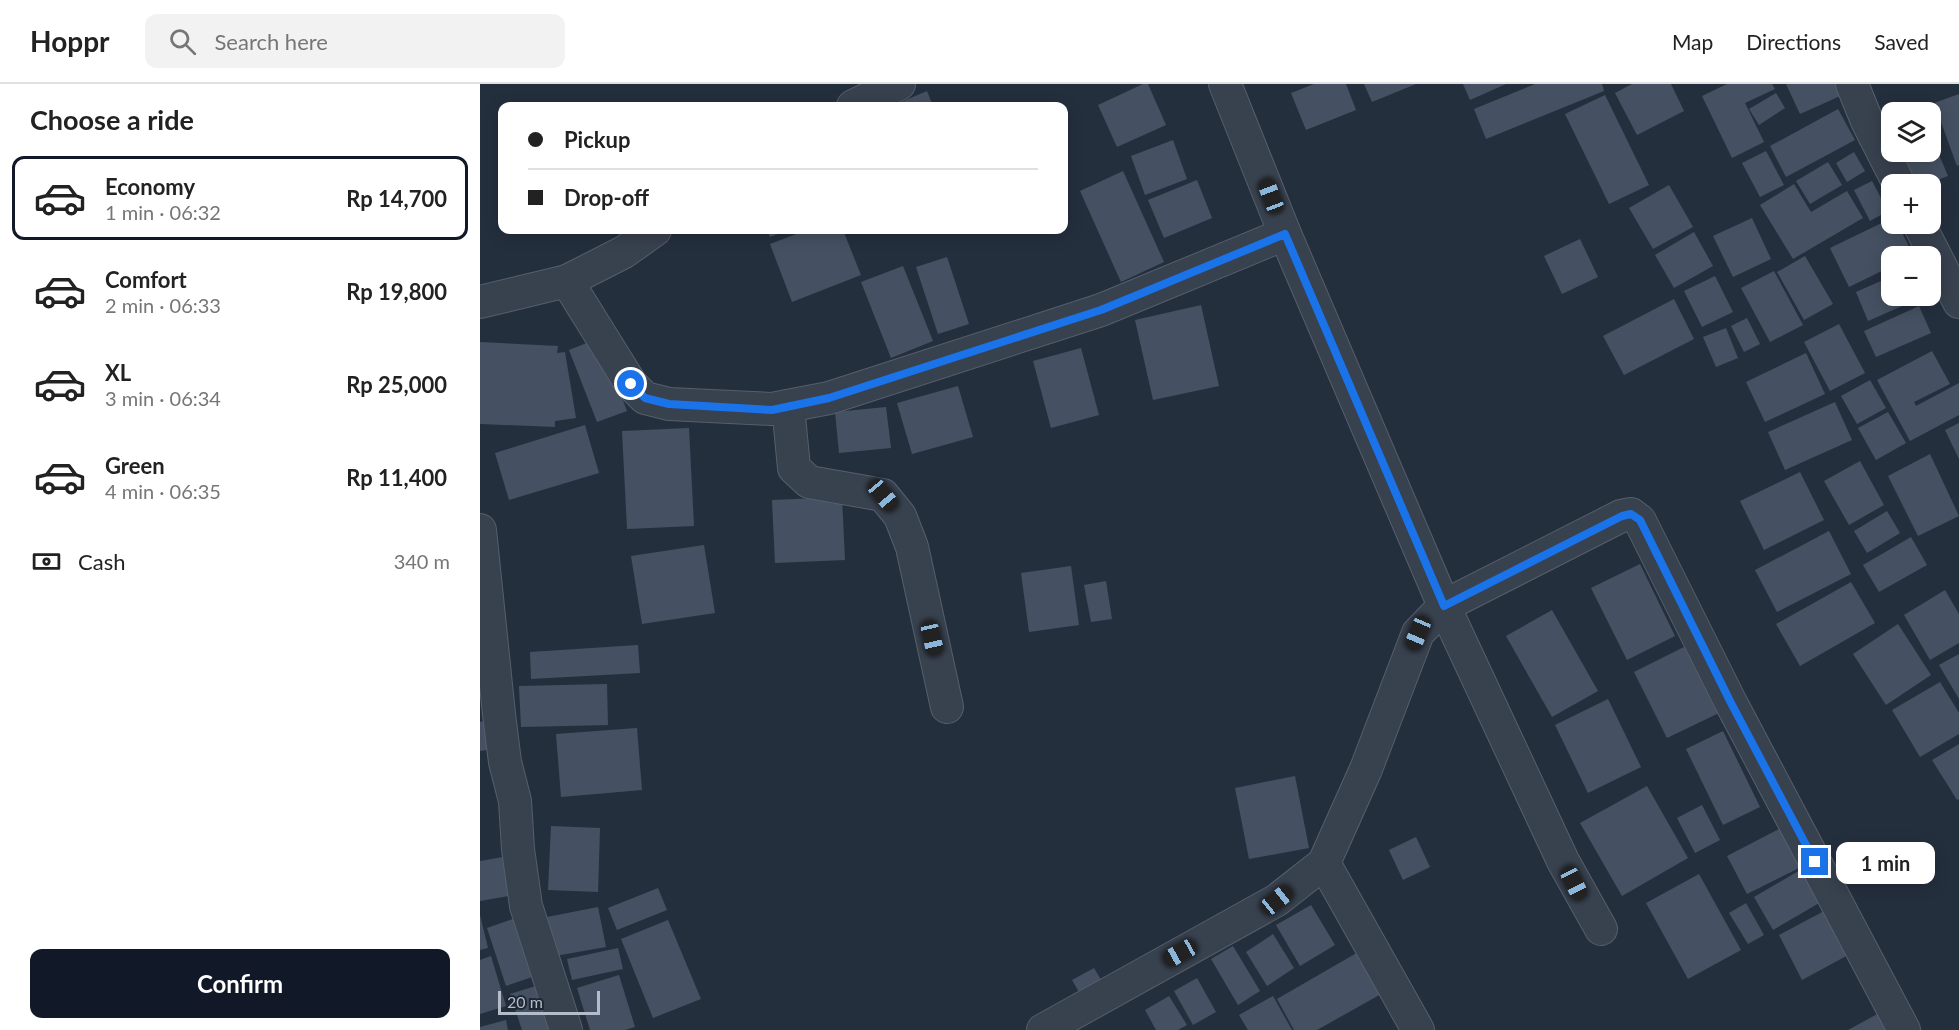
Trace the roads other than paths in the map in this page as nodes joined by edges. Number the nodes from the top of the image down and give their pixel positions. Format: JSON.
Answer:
{"nodes":[{"id":1,"x":899,"y":84,"type":"edge"},
{"id":2,"x":1225,"y":84,"type":"edge"},
{"id":3,"x":1858,"y":86,"type":"edge"},
{"id":4,"x":861,"y":102,"type":"edge"},
{"id":5,"x":1894,"y":174,"type":"edge"},
{"id":6,"x":650,"y":234,"type":"edge"},
{"id":7,"x":1285,"y":234,"type":"junction"},
{"id":8,"x":1924,"y":234,"type":"edge"},
{"id":9,"x":567,"y":281,"type":"junction"},
{"id":10,"x":480,"y":302,"type":"edge"},
{"id":11,"x":1959,"y":302,"type":"edge"},
{"id":12,"x":788,"y":406,"type":"junction"},
{"id":13,"x":480,"y":530,"type":"edge"},
{"id":14,"x":1444,"y":606,"type":"junction"},
{"id":15,"x":947,"y":707,"type":"dead end"},
{"id":16,"x":1324,"y":863,"type":"junction"},
{"id":17,"x":1601,"y":929,"type":"dead end"},
{"id":18,"x":1408,"y":1027,"type":"edge"},
{"id":19,"x":566,"y":1030,"type":"edge"},
{"id":20,"x":1043,"y":1030,"type":"edge"},
{"id":21,"x":1904,"y":1030,"type":"edge"}],
"edges":[{"from":1,"to":4,"type":"street"},
{"from":2,"to":7,"type":"street"},
{"from":3,"to":5,"type":"street"},
{"from":6,"to":9,"type":"street"},
{"from":7,"to":12,"type":"street"},
{"from":7,"to":14,"type":"street"},
{"from":8,"to":11,"type":"street"},
{"from":9,"to":10,"type":"street"},
{"from":9,"to":12,"type":"street"},
{"from":12,"to":15,"type":"street"},
{"from":13,"to":19,"type":"street"},
{"from":14,"to":16,"type":"street"},
{"from":14,"to":17,"type":"street"},
{"from":14,"to":21,"type":"street"},
{"from":16,"to":18,"type":"street"},
{"from":16,"to":20,"type":"street"}]}
